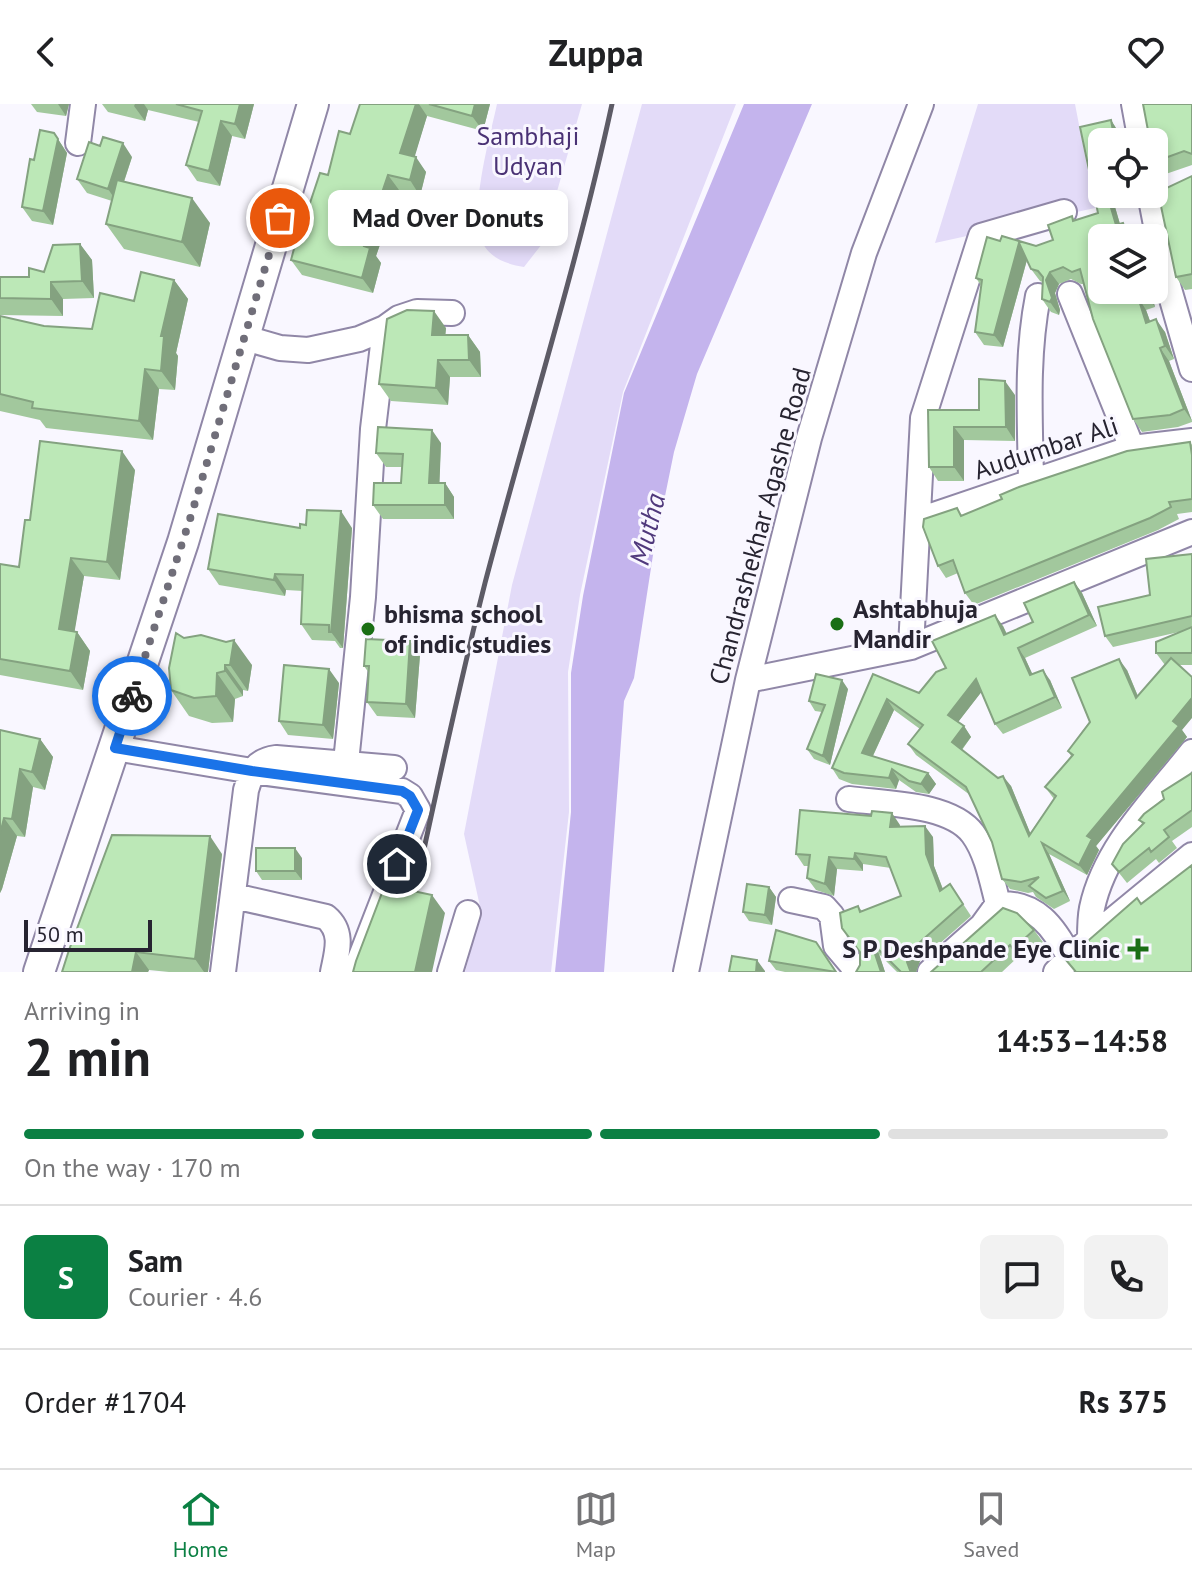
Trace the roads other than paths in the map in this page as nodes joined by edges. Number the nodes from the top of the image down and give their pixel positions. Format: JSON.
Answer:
{"nodes":[{"id":1,"x":83,"y":104,"type":"edge"},
{"id":2,"x":313,"y":104,"type":"edge"},
{"id":3,"x":921,"y":104,"type":"edge"},
{"id":4,"x":1134,"y":104,"type":"edge"},
{"id":5,"x":1138,"y":128,"type":"edge"},
{"id":6,"x":78,"y":143,"type":"dead end"},
{"id":7,"x":1178,"y":185,"type":"edge"},
{"id":8,"x":1168,"y":189,"type":"edge"},
{"id":9,"x":1153,"y":208,"type":"edge"},
{"id":10,"x":1064,"y":212,"type":"dead end"},
{"id":11,"x":1070,"y":294,"type":"dead end"},
{"id":12,"x":1038,"y":296,"type":"dead end"},
{"id":13,"x":452,"y":313,"type":"dead end"},
{"id":14,"x":385,"y":328,"type":"junction"},
{"id":15,"x":1186,"y":331,"type":"edge"},
{"id":16,"x":245,"y":338,"type":"junction"},
{"id":17,"x":1192,"y":369,"type":"edge"},
{"id":18,"x":1192,"y":441,"type":"edge"},
{"id":19,"x":1132,"y":448,"type":"junction"},
{"id":20,"x":1031,"y":481,"type":"junction"},
{"id":21,"x":919,"y":520,"type":"junction"},
{"id":22,"x":1192,"y":532,"type":"edge"},
{"id":23,"x":911,"y":647,"type":"junction"},
{"id":24,"x":748,"y":680,"type":"junction"},
{"id":25,"x":115,"y":748,"type":"junction"},
{"id":26,"x":1192,"y":752,"type":"edge"},
{"id":27,"x":346,"y":762,"type":"junction"},
{"id":28,"x":394,"y":768,"type":"dead end"},
{"id":29,"x":260,"y":772,"type":"junction"},
{"id":30,"x":849,"y":799,"type":"dead end"},
{"id":31,"x":1192,"y":855,"type":"edge"},
{"id":32,"x":234,"y":896,"type":"junction"},
{"id":33,"x":791,"y":900,"type":"dead end"},
{"id":34,"x":998,"y":904,"type":"junction"},
{"id":35,"x":468,"y":913,"type":"dead end"},
{"id":36,"x":1090,"y":939,"type":"junction"},
{"id":37,"x":1063,"y":965,"type":"edge"},
{"id":38,"x":39,"y":972,"type":"edge"},
{"id":39,"x":223,"y":972,"type":"edge"},
{"id":40,"x":333,"y":972,"type":"edge"},
{"id":41,"x":355,"y":972,"type":"edge"},
{"id":42,"x":450,"y":972,"type":"edge"},
{"id":43,"x":686,"y":972,"type":"edge"},
{"id":44,"x":854,"y":972,"type":"edge"},
{"id":45,"x":930,"y":972,"type":"edge"}],
"edges":[{"from":1,"to":6,"type":"street"},
{"from":2,"to":16,"type":"main road"},
{"from":3,"to":24,"type":"street","name":"Chandrashekhar Agashe Road"},
{"from":4,"to":5,"type":"street"},
{"from":7,"to":8,"type":"street"},
{"from":9,"to":15,"type":"street"},
{"from":10,"to":21,"type":"street"},
{"from":11,"to":19,"type":"street"},
{"from":12,"to":20,"type":"street"},
{"from":13,"to":14,"type":"street"},
{"from":14,"to":16,"type":"street"},
{"from":14,"to":27,"type":"street"},
{"from":15,"to":17,"type":"street"},
{"from":16,"to":25,"type":"main road"},
{"from":18,"to":19,"type":"street","name":"Audumbar Ali"},
{"from":19,"to":20,"type":"street","name":"Audumbar Ali"},
{"from":20,"to":21,"type":"street","name":"Audumbar Ali"},
{"from":21,"to":23,"type":"street"},
{"from":22,"to":23,"type":"street"},
{"from":23,"to":24,"type":"street"},
{"from":24,"to":43,"type":"street","name":"Chandrashekhar Agashe Road"},
{"from":25,"to":29,"type":"street"},
{"from":25,"to":38,"type":"main road"},
{"from":26,"to":36,"type":"street"},
{"from":27,"to":28,"type":"street"},
{"from":27,"to":29,"type":"street"},
{"from":29,"to":32,"type":"street"},
{"from":29,"to":41,"type":"street"},
{"from":30,"to":34,"type":"street"},
{"from":31,"to":36,"type":"street"},
{"from":32,"to":39,"type":"street"},
{"from":32,"to":40,"type":"street"},
{"from":33,"to":44,"type":"street"},
{"from":34,"to":37,"type":"street"},
{"from":34,"to":45,"type":"street"},
{"from":35,"to":42,"type":"street"},
{"from":36,"to":37,"type":"street"}]}
